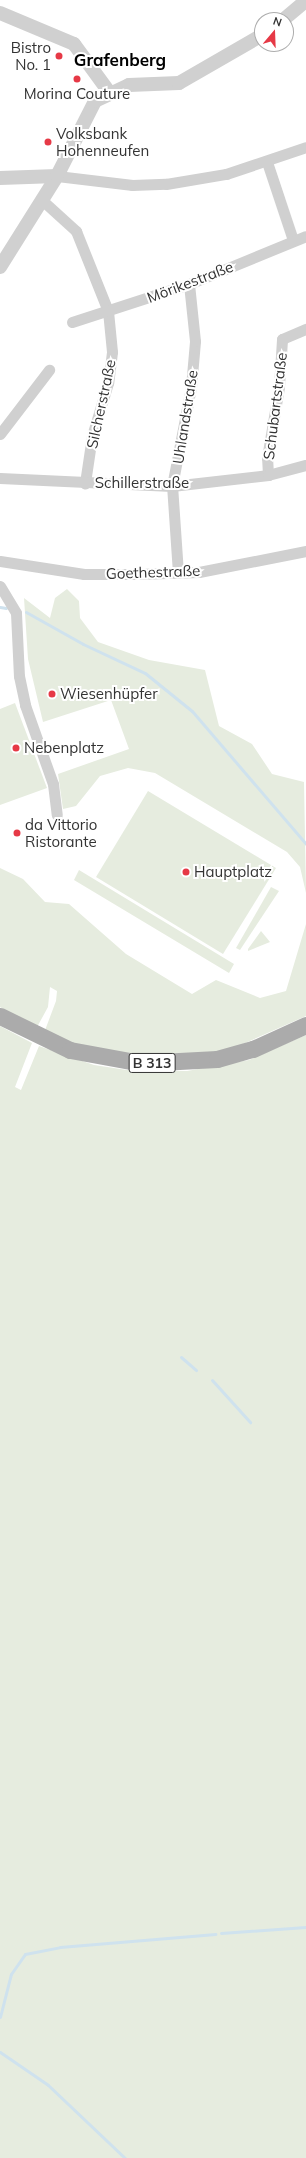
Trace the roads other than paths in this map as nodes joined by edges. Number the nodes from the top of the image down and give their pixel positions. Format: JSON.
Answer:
{"nodes":[{"id":1,"x":306,"y":1,"type":"edge"},
{"id":2,"x":293,"y":12,"type":"edge"},
{"id":3,"x":0,"y":14,"type":"edge"},
{"id":4,"x":254,"y":40,"type":"edge"},
{"id":5,"x":109,"y":92,"type":"junction"},
{"id":6,"x":306,"y":147,"type":"edge"},
{"id":7,"x":267,"y":162,"type":"junction"},
{"id":8,"x":57,"y":176,"type":"junction"},
{"id":9,"x":0,"y":178,"type":"edge"},
{"id":10,"x":43,"y":201,"type":"junction"},
{"id":11,"x":306,"y":236,"type":"edge"},
{"id":12,"x":293,"y":240,"type":"junction"},
{"id":13,"x":0,"y":267,"type":"edge"},
{"id":14,"x":189,"y":284,"type":"junction"},
{"id":15,"x":108,"y":311,"type":"junction"},
{"id":16,"x":72,"y":322,"type":"dead end"},
{"id":17,"x":306,"y":329,"type":"edge"},
{"id":18,"x":49,"y":370,"type":"dead end"},
{"id":19,"x":0,"y":434,"type":"edge"},
{"id":20,"x":306,"y":465,"type":"edge"},
{"id":21,"x":268,"y":475,"type":"junction"},
{"id":22,"x":0,"y":478,"type":"edge"},
{"id":23,"x":85,"y":483,"type":"junction"},
{"id":24,"x":172,"y":486,"type":"junction"},
{"id":25,"x":306,"y":551,"type":"edge"},
{"id":26,"x":0,"y":561,"type":"edge"},
{"id":27,"x":178,"y":573,"type":"junction"},
{"id":28,"x":0,"y":586,"type":"edge"},
{"id":29,"x":57,"y":815,"type":"dead end"},
{"id":30,"x":0,"y":1016,"type":"edge"},
{"id":31,"x":306,"y":1025,"type":"edge"}],
"edges":[{"from":1,"to":2,"type":"street"},
{"from":3,"to":5,"type":"street"},
{"from":4,"to":5,"type":"street"},
{"from":5,"to":8,"type":"street"},
{"from":6,"to":7,"type":"street"},
{"from":7,"to":8,"type":"street"},
{"from":7,"to":12,"type":"street"},
{"from":8,"to":9,"type":"street"},
{"from":8,"to":10,"type":"street"},
{"from":10,"to":13,"type":"street"},
{"from":10,"to":15,"type":"street","name":"Silcherstraße"},
{"from":11,"to":12,"type":"street","name":"Mörikestraße"},
{"from":12,"to":14,"type":"street","name":"Mörikestraße"},
{"from":14,"to":15,"type":"street","name":"Mörikestraße"},
{"from":14,"to":24,"type":"street","name":"Uhlandstraße"},
{"from":15,"to":16,"type":"street","name":"Mörikestraße"},
{"from":15,"to":23,"type":"street","name":"Silcherstraße"},
{"from":17,"to":21,"type":"street","name":"Schubartstraße"},
{"from":18,"to":19,"type":"street"},
{"from":20,"to":21,"type":"street","name":"Schillerstraße"},
{"from":21,"to":24,"type":"street","name":"Schillerstraße"},
{"from":22,"to":23,"type":"street","name":"Schillerstraße"},
{"from":23,"to":24,"type":"street","name":"Schillerstraße"},
{"from":24,"to":27,"type":"street","name":"Uhlandstraße"},
{"from":25,"to":27,"type":"street","name":"Goethestraße"},
{"from":26,"to":27,"type":"street","name":"Goethestraße"},
{"from":28,"to":29,"type":"street"},
{"from":30,"to":31,"type":"main road","number":"B 313"}]}
